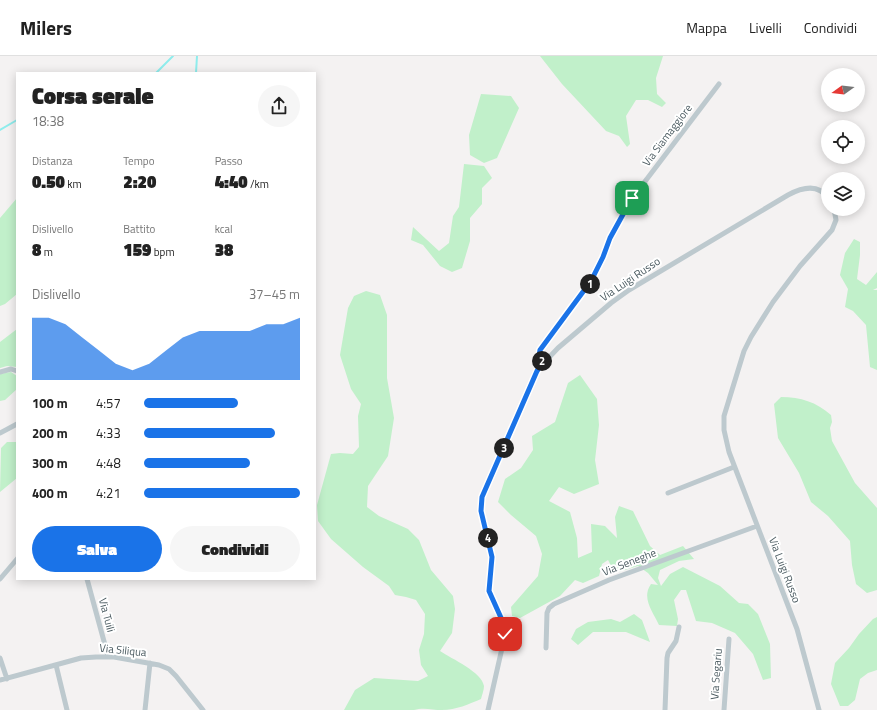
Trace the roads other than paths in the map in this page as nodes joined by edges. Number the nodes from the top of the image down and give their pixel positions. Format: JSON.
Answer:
{"nodes":[{"id":1,"x":719,"y":84,"type":"dead end"},
{"id":2,"x":821,"y":191,"type":"edge"},
{"id":3,"x":835,"y":216,"type":"edge"},
{"id":4,"x":543,"y":362,"type":"junction"},
{"id":5,"x":16,"y":371,"type":"edge"},
{"id":6,"x":0,"y":372,"type":"edge"},
{"id":7,"x":16,"y":425,"type":"edge"},
{"id":8,"x":0,"y":433,"type":"edge"},
{"id":9,"x":734,"y":467,"type":"junction"},
{"id":10,"x":668,"y":493,"type":"dead end"},
{"id":11,"x":757,"y":526,"type":"junction"},
{"id":12,"x":16,"y":561,"type":"edge"},
{"id":13,"x":0,"y":579,"type":"edge"},
{"id":14,"x":87,"y":580,"type":"edge"},
{"id":15,"x":679,"y":627,"type":"dead end"},
{"id":16,"x":729,"y":639,"type":"dead end"},
{"id":17,"x":546,"y":648,"type":"dead end"},
{"id":18,"x":108,"y":656,"type":"junction"},
{"id":19,"x":0,"y":658,"type":"edge"},
{"id":20,"x":150,"y":663,"type":"junction"},
{"id":21,"x":56,"y":665,"type":"junction"},
{"id":22,"x":6,"y":679,"type":"junction"},
{"id":23,"x":0,"y":680,"type":"edge"},
{"id":24,"x":68,"y":710,"type":"edge"},
{"id":25,"x":145,"y":710,"type":"edge"},
{"id":26,"x":202,"y":710,"type":"edge"},
{"id":27,"x":488,"y":710,"type":"edge"},
{"id":28,"x":665,"y":710,"type":"edge"},
{"id":29,"x":724,"y":710,"type":"edge"},
{"id":30,"x":819,"y":710,"type":"edge"}],
"edges":[{"from":1,"to":4,"type":"street","name":"Via Siamaggiore"},
{"from":2,"to":4,"type":"street","name":"Via Luigi Russo"},
{"from":3,"to":9,"type":"street","name":"Via Luigi Russo"},
{"from":4,"to":27,"type":"street","name":"Via Luigi Russo"},
{"from":5,"to":6,"type":"street"},
{"from":7,"to":8,"type":"street"},
{"from":9,"to":10,"type":"street"},
{"from":9,"to":11,"type":"street","name":"Via Luigi Russo"},
{"from":11,"to":17,"type":"street","name":"Via Seneghe"},
{"from":11,"to":30,"type":"street","name":"Via Luigi Russo"},
{"from":12,"to":13,"type":"street"},
{"from":14,"to":18,"type":"street","name":"Via Tuili"},
{"from":15,"to":28,"type":"street"},
{"from":16,"to":29,"type":"street","name":"Via Segariu"},
{"from":18,"to":20,"type":"street","name":"Via Siliqua"},
{"from":18,"to":21,"type":"street","name":"Via Siliqua"},
{"from":19,"to":22,"type":"street"},
{"from":20,"to":25,"type":"street"},
{"from":20,"to":26,"type":"street","name":"Via Siliqua"},
{"from":21,"to":22,"type":"street","name":"Via Siliqua"},
{"from":21,"to":24,"type":"street"},
{"from":22,"to":23,"type":"street","name":"Via Siliqua"}]}
